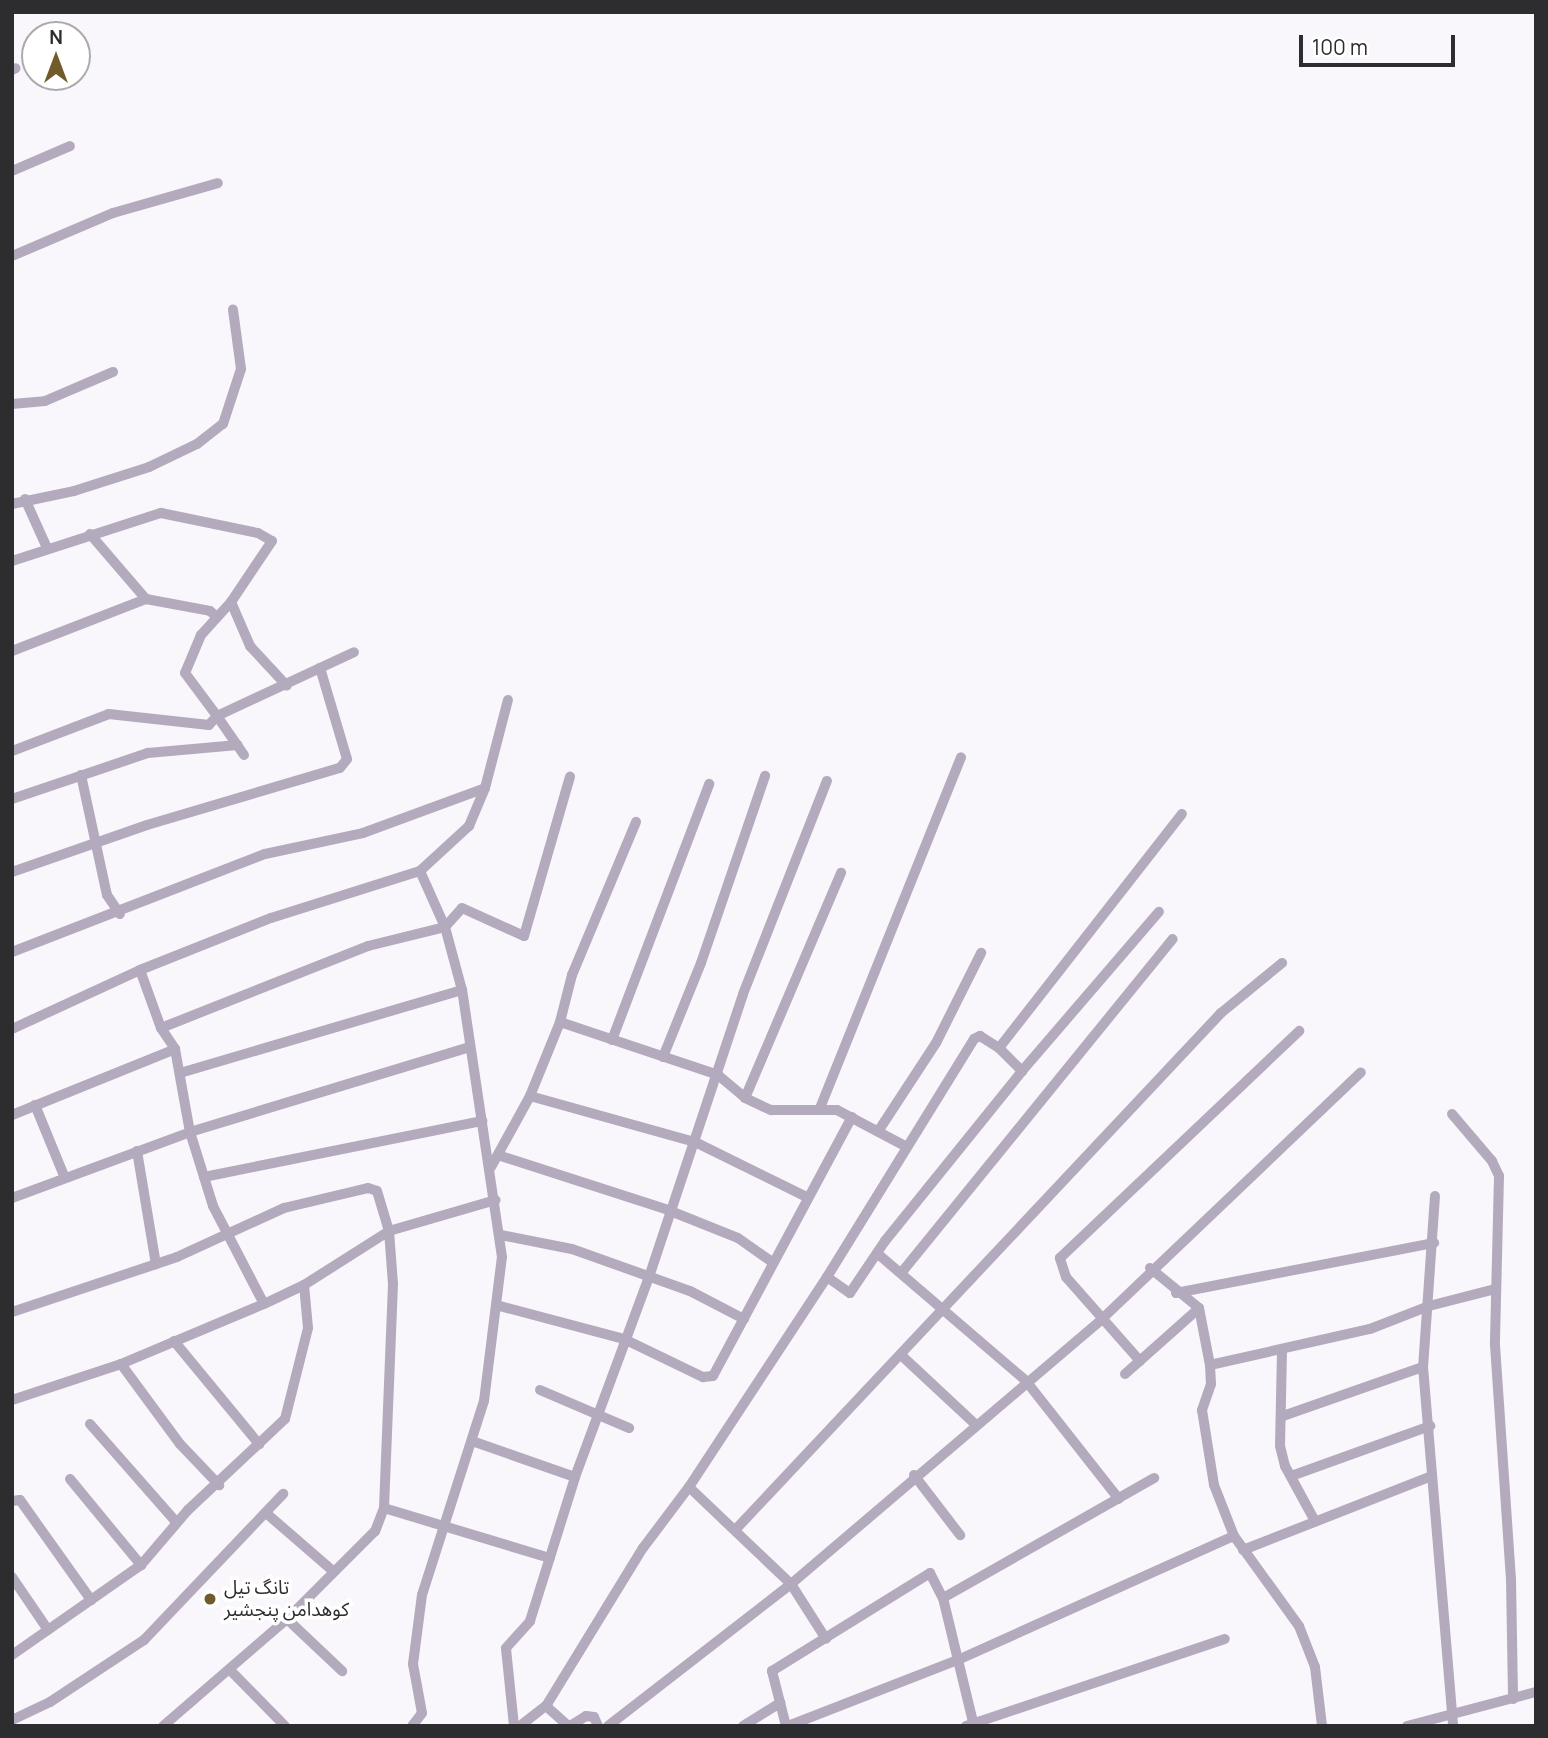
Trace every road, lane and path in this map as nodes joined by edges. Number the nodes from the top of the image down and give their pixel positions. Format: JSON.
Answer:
{"nodes":[{"id":1,"x":71,"y":146,"type":"dead end"},
{"id":2,"x":12,"y":171,"type":"edge"},
{"id":3,"x":218,"y":183,"type":"dead end"},
{"id":4,"x":12,"y":256,"type":"edge"},
{"id":5,"x":233,"y":310,"type":"dead end"},
{"id":6,"x":113,"y":372,"type":"dead end"},
{"id":7,"x":12,"y":404,"type":"edge"},
{"id":8,"x":25,"y":499,"type":"junction"},
{"id":9,"x":12,"y":504,"type":"edge"},
{"id":10,"x":90,"y":534,"type":"junction"},
{"id":11,"x":47,"y":548,"type":"junction"},
{"id":12,"x":12,"y":561,"type":"edge"},
{"id":13,"x":146,"y":598,"type":"junction"},
{"id":14,"x":231,"y":602,"type":"junction"},
{"id":15,"x":217,"y":617,"type":"junction"},
{"id":16,"x":12,"y":651,"type":"edge"},
{"id":17,"x":354,"y":652,"type":"dead end"},
{"id":18,"x":320,"y":668,"type":"junction"},
{"id":19,"x":287,"y":686,"type":"junction"},
{"id":20,"x":508,"y":700,"type":"dead end"},
{"id":21,"x":218,"y":716,"type":"junction"},
{"id":22,"x":238,"y":745,"type":"junction"},
{"id":23,"x":12,"y":751,"type":"edge"},
{"id":24,"x":244,"y":755,"type":"dead end"},
{"id":25,"x":961,"y":757,"type":"dead end"},
{"id":26,"x":80,"y":775,"type":"junction"},
{"id":27,"x":765,"y":776,"type":"dead end"},
{"id":28,"x":570,"y":777,"type":"dead end"},
{"id":29,"x":827,"y":782,"type":"dead end"},
{"id":30,"x":709,"y":784,"type":"dead end"},
{"id":31,"x":485,"y":788,"type":"junction"},
{"id":32,"x":12,"y":799,"type":"edge"},
{"id":33,"x":1182,"y":814,"type":"dead end"},
{"id":34,"x":636,"y":822,"type":"dead end"},
{"id":35,"x":94,"y":843,"type":"junction"},
{"id":36,"x":420,"y":871,"type":"junction"},
{"id":37,"x":12,"y":872,"type":"edge"},
{"id":38,"x":841,"y":873,"type":"dead end"},
{"id":39,"x":1159,"y":912,"type":"dead end"},
{"id":40,"x":120,"y":914,"type":"junction"},
{"id":41,"x":445,"y":927,"type":"junction"},
{"id":42,"x":1173,"y":939,"type":"dead end"},
{"id":43,"x":12,"y":952,"type":"edge"},
{"id":44,"x":981,"y":953,"type":"dead end"},
{"id":45,"x":1282,"y":963,"type":"dead end"},
{"id":46,"x":141,"y":970,"type":"junction"},
{"id":47,"x":462,"y":990,"type":"junction"},
{"id":48,"x":560,"y":1022,"type":"junction"},
{"id":49,"x":161,"y":1028,"type":"junction"},
{"id":50,"x":12,"y":1029,"type":"edge"},
{"id":51,"x":1299,"y":1031,"type":"dead end"},
{"id":52,"x":612,"y":1040,"type":"junction"},
{"id":53,"x":469,"y":1047,"type":"junction"},
{"id":54,"x":999,"y":1048,"type":"junction"},
{"id":55,"x":175,"y":1049,"type":"junction"},
{"id":56,"x":663,"y":1057,"type":"junction"},
{"id":57,"x":1021,"y":1071,"type":"junction"},
{"id":58,"x":1361,"y":1072,"type":"dead end"},
{"id":59,"x":180,"y":1073,"type":"junction"},
{"id":60,"x":718,"y":1075,"type":"junction"},
{"id":61,"x":530,"y":1096,"type":"junction"},
{"id":62,"x":746,"y":1098,"type":"junction"},
{"id":63,"x":35,"y":1105,"type":"junction"},
{"id":64,"x":820,"y":1108,"type":"junction"},
{"id":65,"x":1452,"y":1114,"type":"dead end"},
{"id":66,"x":12,"y":1115,"type":"edge"},
{"id":67,"x":852,"y":1117,"type":"junction"},
{"id":68,"x":482,"y":1121,"type":"junction"},
{"id":69,"x":879,"y":1130,"type":"junction"},
{"id":70,"x":190,"y":1132,"type":"junction"},
{"id":71,"x":695,"y":1142,"type":"junction"},
{"id":72,"x":905,"y":1146,"type":"junction"},
{"id":73,"x":137,"y":1152,"type":"junction"},
{"id":74,"x":501,"y":1156,"type":"junction"},
{"id":75,"x":491,"y":1167,"type":"junction"},
{"id":76,"x":204,"y":1177,"type":"junction"},
{"id":77,"x":65,"y":1178,"type":"junction"},
{"id":78,"x":1435,"y":1196,"type":"dead end"},
{"id":79,"x":807,"y":1197,"type":"junction"},
{"id":80,"x":12,"y":1198,"type":"edge"},
{"id":81,"x":496,"y":1200,"type":"junction"},
{"id":82,"x":668,"y":1210,"type":"junction"},
{"id":83,"x":389,"y":1231,"type":"junction"},
{"id":84,"x":225,"y":1235,"type":"junction"},
{"id":85,"x":501,"y":1235,"type":"junction"},
{"id":86,"x":1434,"y":1243,"type":"junction"},
{"id":87,"x":878,"y":1254,"type":"junction"},
{"id":88,"x":772,"y":1262,"type":"junction"},
{"id":89,"x":156,"y":1264,"type":"junction"},
{"id":90,"x":1150,"y":1268,"type":"junction"},
{"id":91,"x":901,"y":1272,"type":"junction"},
{"id":92,"x":649,"y":1277,"type":"junction"},
{"id":93,"x":827,"y":1277,"type":"junction"},
{"id":94,"x":304,"y":1285,"type":"junction"},
{"id":95,"x":1495,"y":1289,"type":"junction"},
{"id":96,"x":1176,"y":1293,"type":"junction"},
{"id":97,"x":264,"y":1304,"type":"junction"},
{"id":98,"x":496,"y":1305,"type":"junction"},
{"id":99,"x":1429,"y":1307,"type":"junction"},
{"id":100,"x":1199,"y":1308,"type":"junction"},
{"id":101,"x":943,"y":1309,"type":"junction"},
{"id":102,"x":12,"y":1312,"type":"edge"},
{"id":103,"x":1103,"y":1318,"type":"junction"},
{"id":104,"x":744,"y":1319,"type":"junction"},
{"id":105,"x":624,"y":1339,"type":"junction"},
{"id":106,"x":174,"y":1341,"type":"junction"},
{"id":107,"x":1282,"y":1351,"type":"junction"},
{"id":108,"x":901,"y":1355,"type":"junction"},
{"id":109,"x":1140,"y":1361,"type":"junction"},
{"id":110,"x":121,"y":1364,"type":"junction"},
{"id":111,"x":1210,"y":1366,"type":"junction"},
{"id":112,"x":1423,"y":1367,"type":"junction"},
{"id":113,"x":1125,"y":1374,"type":"dead end"},
{"id":114,"x":1026,"y":1381,"type":"junction"},
{"id":115,"x":541,"y":1390,"type":"dead end"},
{"id":116,"x":12,"y":1399,"type":"edge"},
{"id":117,"x":598,"y":1413,"type":"junction"},
{"id":118,"x":1283,"y":1416,"type":"junction"},
{"id":119,"x":90,"y":1424,"type":"dead end"},
{"id":120,"x":975,"y":1424,"type":"junction"},
{"id":121,"x":1430,"y":1426,"type":"junction"},
{"id":122,"x":629,"y":1428,"type":"dead end"},
{"id":123,"x":472,"y":1441,"type":"junction"},
{"id":124,"x":259,"y":1444,"type":"junction"},
{"id":125,"x":914,"y":1475,"type":"junction"},
{"id":126,"x":1294,"y":1475,"type":"junction"},
{"id":127,"x":1432,"y":1476,"type":"junction"},
{"id":128,"x":575,"y":1477,"type":"junction"},
{"id":129,"x":1154,"y":1478,"type":"dead end"},
{"id":130,"x":70,"y":1479,"type":"dead end"},
{"id":131,"x":219,"y":1485,"type":"junction"},
{"id":132,"x":689,"y":1487,"type":"junction"},
{"id":133,"x":283,"y":1494,"type":"dead end"},
{"id":134,"x":1119,"y":1499,"type":"junction"},
{"id":135,"x":12,"y":1501,"type":"edge"},
{"id":136,"x":384,"y":1508,"type":"junction"},
{"id":137,"x":266,"y":1513,"type":"junction"},
{"id":138,"x":1315,"y":1521,"type":"junction"},
{"id":139,"x":176,"y":1522,"type":"junction"},
{"id":140,"x":441,"y":1528,"type":"junction"},
{"id":141,"x":737,"y":1528,"type":"junction"},
{"id":142,"x":960,"y":1535,"type":"dead end"},
{"id":143,"x":1234,"y":1536,"type":"junction"},
{"id":144,"x":1243,"y":1550,"type":"junction"},
{"id":145,"x":550,"y":1558,"type":"junction"},
{"id":146,"x":141,"y":1565,"type":"junction"},
{"id":147,"x":333,"y":1572,"type":"junction"},
{"id":148,"x":12,"y":1577,"type":"edge"},
{"id":149,"x":791,"y":1584,"type":"junction"},
{"id":150,"x":943,"y":1598,"type":"junction"},
{"id":151,"x":91,"y":1600,"type":"junction"},
{"id":152,"x":287,"y":1619,"type":"junction"},
{"id":153,"x":48,"y":1630,"type":"junction"},
{"id":154,"x":826,"y":1639,"type":"junction"},
{"id":155,"x":1224,"y":1639,"type":"dead end"},
{"id":156,"x":12,"y":1655,"type":"edge"},
{"id":157,"x":960,"y":1659,"type":"junction"},
{"id":158,"x":231,"y":1671,"type":"junction"},
{"id":159,"x":342,"y":1671,"type":"dead end"},
{"id":160,"x":1536,"y":1692,"type":"edge"},
{"id":161,"x":1513,"y":1699,"type":"junction"},
{"id":162,"x":780,"y":1703,"type":"junction"},
{"id":163,"x":545,"y":1706,"type":"junction"},
{"id":164,"x":12,"y":1720,"type":"edge"},
{"id":165,"x":1452,"y":1720,"type":"edge"},
{"id":166,"x":971,"y":1725,"type":"edge"},
{"id":167,"x":163,"y":1726,"type":"edge"},
{"id":168,"x":285,"y":1726,"type":"edge"},
{"id":169,"x":412,"y":1726,"type":"edge"},
{"id":170,"x":514,"y":1726,"type":"edge"},
{"id":171,"x":520,"y":1726,"type":"edge"},
{"id":172,"x":569,"y":1726,"type":"edge"},
{"id":173,"x":598,"y":1726,"type":"edge"},
{"id":174,"x":608,"y":1726,"type":"edge"},
{"id":175,"x":743,"y":1726,"type":"edge"},
{"id":176,"x":787,"y":1726,"type":"edge"},
{"id":177,"x":1322,"y":1726,"type":"edge"},
{"id":178,"x":1407,"y":1726,"type":"edge"}],
"edges":[{"from":1,"to":2,"type":"street"},
{"from":3,"to":4,"type":"street"},
{"from":5,"to":8,"type":"street"},
{"from":6,"to":7,"type":"street"},
{"from":8,"to":9,"type":"street"},
{"from":8,"to":11,"type":"street"},
{"from":10,"to":11,"type":"street"},
{"from":10,"to":13,"type":"street"},
{"from":10,"to":14,"type":"street"},
{"from":11,"to":12,"type":"street"},
{"from":13,"to":15,"type":"street"},
{"from":13,"to":16,"type":"street"},
{"from":14,"to":15,"type":"street"},
{"from":14,"to":19,"type":"street"},
{"from":15,"to":21,"type":"street"},
{"from":17,"to":18,"type":"street"},
{"from":18,"to":19,"type":"street"},
{"from":18,"to":35,"type":"street"},
{"from":19,"to":21,"type":"street"},
{"from":20,"to":31,"type":"street"},
{"from":21,"to":22,"type":"street"},
{"from":21,"to":23,"type":"street"},
{"from":22,"to":24,"type":"street"},
{"from":22,"to":26,"type":"street"},
{"from":25,"to":64,"type":"street"},
{"from":26,"to":32,"type":"street"},
{"from":26,"to":35,"type":"street"},
{"from":27,"to":56,"type":"street"},
{"from":28,"to":41,"type":"street"},
{"from":29,"to":60,"type":"street"},
{"from":30,"to":52,"type":"street"},
{"from":31,"to":36,"type":"street"},
{"from":31,"to":40,"type":"street"},
{"from":33,"to":54,"type":"street"},
{"from":34,"to":48,"type":"street"},
{"from":35,"to":37,"type":"street"},
{"from":35,"to":40,"type":"street"},
{"from":36,"to":41,"type":"street"},
{"from":36,"to":46,"type":"street"},
{"from":38,"to":62,"type":"street"},
{"from":39,"to":57,"type":"street"},
{"from":40,"to":43,"type":"street"},
{"from":41,"to":47,"type":"street"},
{"from":41,"to":49,"type":"street"},
{"from":42,"to":91,"type":"street"},
{"from":44,"to":69,"type":"street"},
{"from":45,"to":101,"type":"street"},
{"from":46,"to":49,"type":"street"},
{"from":46,"to":50,"type":"street"},
{"from":47,"to":53,"type":"street"},
{"from":47,"to":59,"type":"street"},
{"from":48,"to":52,"type":"street"},
{"from":48,"to":61,"type":"street"},
{"from":49,"to":55,"type":"street"},
{"from":51,"to":103,"type":"street"},
{"from":52,"to":56,"type":"street"},
{"from":53,"to":68,"type":"street"},
{"from":53,"to":70,"type":"street"},
{"from":54,"to":57,"type":"street"},
{"from":54,"to":72,"type":"street"},
{"from":55,"to":59,"type":"street"},
{"from":55,"to":63,"type":"street"},
{"from":56,"to":60,"type":"street"},
{"from":57,"to":87,"type":"street"},
{"from":58,"to":90,"type":"street"},
{"from":59,"to":70,"type":"street"},
{"from":60,"to":62,"type":"street"},
{"from":60,"to":71,"type":"street"},
{"from":61,"to":71,"type":"street"},
{"from":61,"to":74,"type":"street"},
{"from":62,"to":64,"type":"street"},
{"from":63,"to":66,"type":"street"},
{"from":63,"to":77,"type":"street"},
{"from":64,"to":67,"type":"street"},
{"from":65,"to":95,"type":"street"},
{"from":67,"to":69,"type":"street"},
{"from":67,"to":79,"type":"street"},
{"from":68,"to":75,"type":"street"},
{"from":68,"to":76,"type":"street"},
{"from":69,"to":72,"type":"street"},
{"from":70,"to":73,"type":"street"},
{"from":70,"to":76,"type":"street"},
{"from":71,"to":79,"type":"street"},
{"from":71,"to":82,"type":"street"},
{"from":72,"to":93,"type":"street"},
{"from":73,"to":77,"type":"street"},
{"from":73,"to":89,"type":"street"},
{"from":74,"to":75,"type":"street"},
{"from":74,"to":82,"type":"street"},
{"from":75,"to":81,"type":"street"},
{"from":76,"to":84,"type":"street"},
{"from":77,"to":80,"type":"street"},
{"from":78,"to":86,"type":"street"},
{"from":79,"to":88,"type":"street"},
{"from":81,"to":83,"type":"street"},
{"from":81,"to":85,"type":"street"},
{"from":82,"to":88,"type":"street"},
{"from":82,"to":92,"type":"street"},
{"from":83,"to":84,"type":"street"},
{"from":83,"to":94,"type":"street"},
{"from":83,"to":136,"type":"street"},
{"from":84,"to":89,"type":"street"},
{"from":84,"to":97,"type":"street"},
{"from":85,"to":92,"type":"street"},
{"from":85,"to":98,"type":"street"},
{"from":86,"to":96,"type":"street"},
{"from":86,"to":99,"type":"street"},
{"from":87,"to":91,"type":"street"},
{"from":87,"to":93,"type":"street"},
{"from":88,"to":104,"type":"street"},
{"from":89,"to":102,"type":"street"},
{"from":90,"to":96,"type":"street"},
{"from":90,"to":103,"type":"street"},
{"from":91,"to":101,"type":"street"},
{"from":92,"to":104,"type":"street"},
{"from":92,"to":105,"type":"street"},
{"from":93,"to":132,"type":"street"},
{"from":94,"to":97,"type":"street"},
{"from":94,"to":124,"type":"street"},
{"from":95,"to":99,"type":"street"},
{"from":95,"to":161,"type":"street"},
{"from":96,"to":100,"type":"street"},
{"from":97,"to":106,"type":"street"},
{"from":98,"to":105,"type":"street"},
{"from":98,"to":123,"type":"street"},
{"from":99,"to":107,"type":"street"},
{"from":99,"to":112,"type":"street"},
{"from":100,"to":109,"type":"street"},
{"from":100,"to":111,"type":"street"},
{"from":101,"to":108,"type":"street"},
{"from":101,"to":114,"type":"street"},
{"from":103,"to":109,"type":"street"},
{"from":103,"to":114,"type":"street"},
{"from":104,"to":105,"type":"street"},
{"from":105,"to":117,"type":"street"},
{"from":106,"to":110,"type":"street"},
{"from":106,"to":124,"type":"street"},
{"from":107,"to":111,"type":"street"},
{"from":107,"to":118,"type":"street"},
{"from":108,"to":120,"type":"street"},
{"from":108,"to":141,"type":"street"},
{"from":109,"to":113,"type":"street"},
{"from":110,"to":116,"type":"street"},
{"from":110,"to":131,"type":"street"},
{"from":111,"to":143,"type":"street"},
{"from":112,"to":118,"type":"street"},
{"from":112,"to":121,"type":"street"},
{"from":114,"to":120,"type":"street"},
{"from":114,"to":134,"type":"street"},
{"from":115,"to":117,"type":"street"},
{"from":117,"to":122,"type":"street"},
{"from":117,"to":128,"type":"street"},
{"from":118,"to":126,"type":"street"},
{"from":119,"to":139,"type":"street"},
{"from":120,"to":125,"type":"street"},
{"from":121,"to":126,"type":"street"},
{"from":121,"to":127,"type":"street"},
{"from":123,"to":128,"type":"street"},
{"from":123,"to":140,"type":"street"},
{"from":124,"to":131,"type":"street"},
{"from":125,"to":142,"type":"street"},
{"from":125,"to":149,"type":"street"},
{"from":126,"to":138,"type":"street"},
{"from":127,"to":138,"type":"street"},
{"from":127,"to":165,"type":"street"},
{"from":128,"to":145,"type":"street"},
{"from":129,"to":134,"type":"street"},
{"from":130,"to":146,"type":"street"},
{"from":131,"to":139,"type":"street"},
{"from":132,"to":141,"type":"street"},
{"from":132,"to":163,"type":"street"},
{"from":133,"to":137,"type":"street"},
{"from":134,"to":150,"type":"street"},
{"from":135,"to":151,"type":"street"},
{"from":136,"to":140,"type":"street"},
{"from":136,"to":147,"type":"street"},
{"from":137,"to":147,"type":"street"},
{"from":137,"to":164,"type":"street"},
{"from":138,"to":144,"type":"street"},
{"from":139,"to":146,"type":"street"},
{"from":140,"to":145,"type":"street"},
{"from":140,"to":169,"type":"street"},
{"from":141,"to":149,"type":"street"},
{"from":143,"to":144,"type":"street"},
{"from":143,"to":157,"type":"street"},
{"from":144,"to":177,"type":"street"},
{"from":145,"to":170,"type":"street"},
{"from":146,"to":151,"type":"street"},
{"from":147,"to":152,"type":"street"},
{"from":148,"to":153,"type":"street"},
{"from":149,"to":154,"type":"street"},
{"from":149,"to":174,"type":"street"},
{"from":150,"to":154,"type":"street"},
{"from":150,"to":157,"type":"street"},
{"from":151,"to":153,"type":"street"},
{"from":152,"to":158,"type":"street"},
{"from":152,"to":159,"type":"street"},
{"from":153,"to":156,"type":"street"},
{"from":154,"to":162,"type":"street"},
{"from":155,"to":166,"type":"street"},
{"from":157,"to":166,"type":"street"},
{"from":157,"to":176,"type":"street"},
{"from":158,"to":167,"type":"street"},
{"from":158,"to":168,"type":"street"},
{"from":160,"to":161,"type":"street"},
{"from":161,"to":165,"type":"street"},
{"from":162,"to":175,"type":"street"},
{"from":162,"to":176,"type":"street"},
{"from":163,"to":171,"type":"street"},
{"from":163,"to":172,"type":"street"},
{"from":165,"to":178,"type":"street"},
{"from":172,"to":173,"type":"street"}]}
